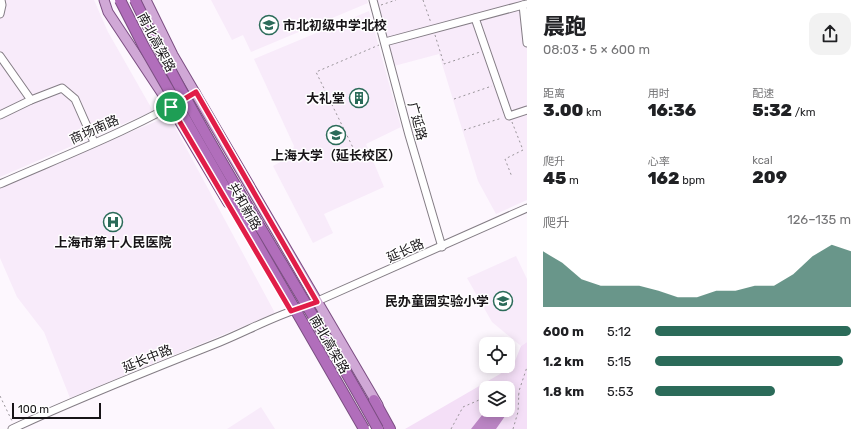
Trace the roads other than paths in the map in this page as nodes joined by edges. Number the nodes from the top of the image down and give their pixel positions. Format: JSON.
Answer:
{"nodes":[{"id":1,"x":1,"y":0,"type":"edge"},
{"id":2,"x":104,"y":0,"type":"edge"},
{"id":3,"x":120,"y":0,"type":"edge"},
{"id":4,"x":135,"y":0,"type":"edge"},
{"id":5,"x":146,"y":0,"type":"edge"},
{"id":6,"x":374,"y":4,"type":"edge"},
{"id":7,"x":525,"y":5,"type":"edge"},
{"id":8,"x":0,"y":14,"type":"edge"},
{"id":9,"x":475,"y":18,"type":"junction"},
{"id":10,"x":385,"y":42,"type":"junction"},
{"id":11,"x":527,"y":43,"type":"edge"},
{"id":12,"x":0,"y":56,"type":"edge"},
{"id":13,"x":196,"y":92,"type":"junction"},
{"id":14,"x":31,"y":100,"type":"junction"},
{"id":15,"x":171,"y":107,"type":"junction"},
{"id":16,"x":527,"y":110,"type":"edge"},
{"id":17,"x":0,"y":115,"type":"edge"},
{"id":18,"x":94,"y":142,"type":"junction"},
{"id":19,"x":0,"y":184,"type":"edge"},
{"id":20,"x":527,"y":208,"type":"edge"},
{"id":21,"x":442,"y":247,"type":"junction"},
{"id":22,"x":317,"y":302,"type":"junction"},
{"id":23,"x":291,"y":311,"type":"junction"},
{"id":24,"x":374,"y":400,"type":"junction"},
{"id":25,"x":14,"y":428,"type":"edge"},
{"id":26,"x":359,"y":429,"type":"edge"},
{"id":27,"x":364,"y":429,"type":"edge"},
{"id":28,"x":378,"y":429,"type":"edge"},
{"id":29,"x":386,"y":429,"type":"edge"},
{"id":30,"x":390,"y":429,"type":"edge"},
{"id":31,"x":396,"y":429,"type":"edge"}],
"edges":[{"from":1,"to":8,"type":"street"},
{"from":2,"to":15,"type":"main road","name":"共和新路"},
{"from":3,"to":27,"type":"highway","name":"南北高架路","bridge":true},
{"from":4,"to":28,"type":"highway","name":"南北高架路","bridge":true},
{"from":5,"to":13,"type":"main road","name":"共和新路"},
{"from":6,"to":10,"type":"street","name":"广延路"},
{"from":7,"to":9,"type":"street"},
{"from":7,"to":11,"type":"street"},
{"from":9,"to":10,"type":"street"},
{"from":9,"to":16,"type":"street"},
{"from":10,"to":21,"type":"street","name":"广延路"},
{"from":12,"to":14,"type":"street"},
{"from":13,"to":15,"type":"street","name":"商场南路"},
{"from":13,"to":22,"type":"main road","name":"共和新路"},
{"from":14,"to":17,"type":"street"},
{"from":14,"to":18,"type":"street"},
{"from":15,"to":18,"type":"street","name":"商场南路"},
{"from":15,"to":23,"type":"main road","name":"共和新路"},
{"from":18,"to":19,"type":"street","name":"商场南路"},
{"from":20,"to":21,"type":"street","name":"延长路"},
{"from":21,"to":22,"type":"street","name":"延长路"},
{"from":22,"to":23,"type":"street","name":"延长路"},
{"from":22,"to":24,"type":"main road","name":"共和新路"},
{"from":23,"to":25,"type":"street","name":"延长中路"},
{"from":23,"to":26,"type":"main road","name":"共和新路"},
{"from":24,"to":29,"type":"main road","name":"共和新路"},
{"from":24,"to":30,"type":"highway"},
{"from":24,"to":31,"type":"main road","name":"共和新路"}]}
